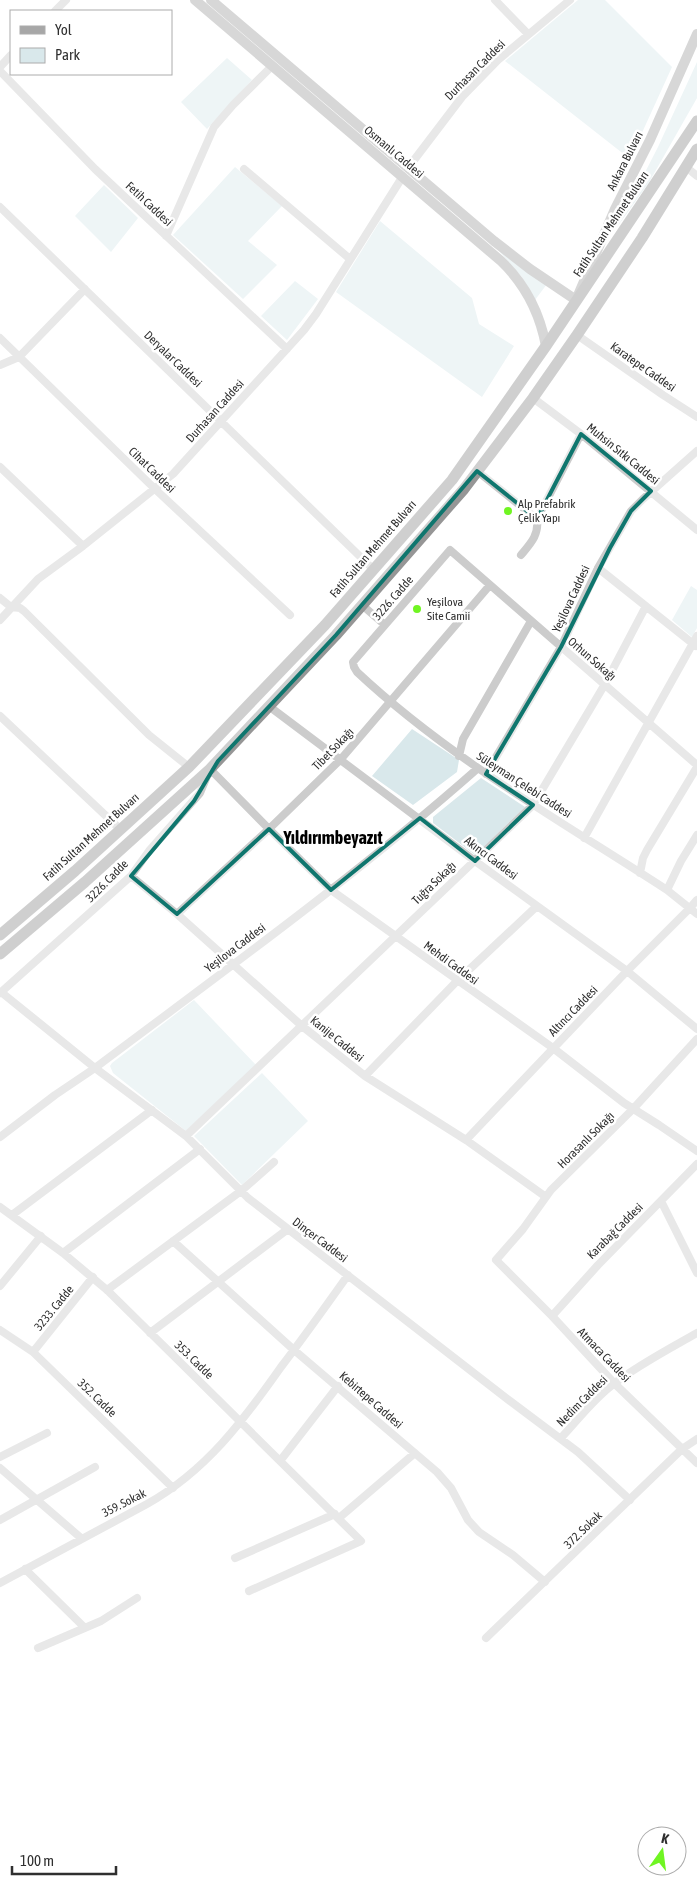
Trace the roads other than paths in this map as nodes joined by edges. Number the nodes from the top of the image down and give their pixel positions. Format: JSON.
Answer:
{"nodes":[{"id":1,"x":66,"y":0,"type":"edge"},
{"id":2,"x":195,"y":0,"type":"edge"},
{"id":3,"x":211,"y":0,"type":"edge"},
{"id":4,"x":495,"y":0,"type":"edge"},
{"id":5,"x":570,"y":0,"type":"edge"},
{"id":6,"x":56,"y":10,"type":"edge"},
{"id":7,"x":528,"y":34,"type":"junction"},
{"id":8,"x":697,"y":34,"type":"edge"},
{"id":9,"x":10,"y":56,"type":"edge"},
{"id":10,"x":0,"y":66,"type":"edge"},
{"id":11,"x":272,"y":66,"type":"junction"},
{"id":12,"x":0,"y":71,"type":"edge"},
{"id":13,"x":697,"y":121,"type":"edge"},
{"id":14,"x":697,"y":149,"type":"edge"},
{"id":15,"x":686,"y":167,"type":"junction"},
{"id":16,"x":244,"y":169,"type":"dead end"},
{"id":17,"x":406,"y":172,"type":"junction"},
{"id":18,"x":697,"y":176,"type":"edge"},
{"id":19,"x":0,"y":207,"type":"edge"},
{"id":20,"x":166,"y":236,"type":"junction"},
{"id":21,"x":350,"y":259,"type":"junction"},
{"id":22,"x":85,"y":289,"type":"junction"},
{"id":23,"x":576,"y":300,"type":"junction"},
{"id":24,"x":577,"y":335,"type":"junction"},
{"id":25,"x":0,"y":338,"type":"edge"},
{"id":26,"x":546,"y":346,"type":"junction"},
{"id":27,"x":287,"y":349,"type":"junction"},
{"id":28,"x":19,"y":357,"type":"junction"},
{"id":29,"x":0,"y":365,"type":"edge"},
{"id":30,"x":533,"y":398,"type":"junction"},
{"id":31,"x":697,"y":417,"type":"edge"},
{"id":32,"x":220,"y":421,"type":"junction"},
{"id":33,"x":581,"y":434,"type":"junction"},
{"id":34,"x":697,"y":451,"type":"edge"},
{"id":35,"x":0,"y":467,"type":"edge"},
{"id":36,"x":477,"y":471,"type":"junction"},
{"id":37,"x":155,"y":489,"type":"junction"},
{"id":38,"x":651,"y":492,"type":"junction"},
{"id":39,"x":537,"y":519,"type":"junction"},
{"id":40,"x":697,"y":530,"type":"edge"},
{"id":41,"x":82,"y":546,"type":"junction"},
{"id":42,"x":450,"y":550,"type":"joint"},
{"id":43,"x":521,"y":555,"type":"dead end"},
{"id":44,"x":598,"y":568,"type":"junction"},
{"id":45,"x":374,"y":570,"type":"junction"},
{"id":46,"x":490,"y":585,"type":"junction"},
{"id":47,"x":0,"y":598,"type":"edge"},
{"id":48,"x":362,"y":605,"type":"junction"},
{"id":49,"x":646,"y":606,"type":"junction"},
{"id":50,"x":10,"y":607,"type":"junction"},
{"id":51,"x":290,"y":615,"type":"dead end"},
{"id":52,"x":0,"y":620,"type":"edge"},
{"id":53,"x":531,"y":621,"type":"junction"},
{"id":54,"x":385,"y":625,"type":"junction"},
{"id":55,"x":697,"y":636,"type":"edge"},
{"id":56,"x":561,"y":646,"type":"junction"},
{"id":57,"x":695,"y":646,"type":"edge"},
{"id":58,"x":353,"y":662,"type":"joint"},
{"id":59,"x":604,"y":684,"type":"junction"},
{"id":60,"x":390,"y":703,"type":"junction"},
{"id":61,"x":270,"y":707,"type":"junction"},
{"id":62,"x":0,"y":716,"type":"edge"},
{"id":63,"x":649,"y":723,"type":"junction"},
{"id":64,"x":459,"y":756,"type":"junction"},
{"id":65,"x":340,"y":759,"type":"junction"},
{"id":66,"x":697,"y":766,"type":"edge"},
{"id":67,"x":189,"y":767,"type":"junction"},
{"id":68,"x":476,"y":768,"type":"junction"},
{"id":69,"x":210,"y":769,"type":"junction"},
{"id":70,"x":486,"y":774,"type":"junction"},
{"id":71,"x":533,"y":805,"type":"junction"},
{"id":72,"x":420,"y":818,"type":"junction"},
{"id":73,"x":268,"y":829,"type":"junction"},
{"id":74,"x":121,"y":830,"type":"junction"},
{"id":75,"x":697,"y":835,"type":"edge"},
{"id":76,"x":584,"y":838,"type":"junction"},
{"id":77,"x":475,"y":860,"type":"junction"},
{"id":78,"x":640,"y":873,"type":"junction"},
{"id":79,"x":132,"y":876,"type":"junction"},
{"id":80,"x":331,"y":890,"type":"junction"},
{"id":81,"x":667,"y":890,"type":"junction"},
{"id":82,"x":697,"y":900,"type":"edge"},
{"id":83,"x":537,"y":906,"type":"junction"},
{"id":84,"x":694,"y":911,"type":"edge"},
{"id":85,"x":177,"y":914,"type":"junction"},
{"id":86,"x":0,"y":935,"type":"edge"},
{"id":87,"x":395,"y":936,"type":"junction"},
{"id":88,"x":0,"y":954,"type":"edge"},
{"id":89,"x":233,"y":964,"type":"junction"},
{"id":90,"x":627,"y":971,"type":"junction"},
{"id":91,"x":457,"y":982,"type":"junction"},
{"id":92,"x":1,"y":993,"type":"edge"},
{"id":93,"x":302,"y":1026,"type":"junction"},
{"id":94,"x":697,"y":1029,"type":"edge"},
{"id":95,"x":697,"y":1039,"type":"edge"},
{"id":96,"x":553,"y":1048,"type":"junction"},
{"id":97,"x":95,"y":1068,"type":"junction"},
{"id":98,"x":365,"y":1076,"type":"junction"},
{"id":99,"x":633,"y":1109,"type":"junction"},
{"id":100,"x":152,"y":1110,"type":"junction"},
{"id":101,"x":0,"y":1136,"type":"edge"},
{"id":102,"x":186,"y":1136,"type":"junction"},
{"id":103,"x":466,"y":1140,"type":"junction"},
{"id":104,"x":200,"y":1149,"type":"junction"},
{"id":105,"x":697,"y":1151,"type":"edge"},
{"id":106,"x":274,"y":1162,"type":"dead end"},
{"id":107,"x":697,"y":1164,"type":"edge"},
{"id":108,"x":241,"y":1191,"type":"junction"},
{"id":109,"x":546,"y":1197,"type":"junction"},
{"id":110,"x":661,"y":1201,"type":"junction"},
{"id":111,"x":0,"y":1207,"type":"edge"},
{"id":112,"x":12,"y":1215,"type":"junction"},
{"id":113,"x":288,"y":1229,"type":"junction"},
{"id":114,"x":41,"y":1236,"type":"junction"},
{"id":115,"x":173,"y":1241,"type":"junction"},
{"id":116,"x":63,"y":1253,"type":"junction"},
{"id":117,"x":496,"y":1260,"type":"joint"},
{"id":118,"x":697,"y":1273,"type":"edge"},
{"id":119,"x":348,"y":1275,"type":"junction"},
{"id":120,"x":93,"y":1277,"type":"junction"},
{"id":121,"x":218,"y":1282,"type":"junction"},
{"id":122,"x":0,"y":1286,"type":"edge"},
{"id":123,"x":107,"y":1290,"type":"junction"},
{"id":124,"x":552,"y":1316,"type":"junction"},
{"id":125,"x":0,"y":1330,"type":"edge"},
{"id":126,"x":150,"y":1333,"type":"junction"},
{"id":127,"x":697,"y":1333,"type":"edge"},
{"id":128,"x":294,"y":1350,"type":"junction"},
{"id":129,"x":33,"y":1352,"type":"junction"},
{"id":130,"x":614,"y":1383,"type":"junction"},
{"id":131,"x":338,"y":1386,"type":"junction"},
{"id":132,"x":242,"y":1422,"type":"junction"},
{"id":133,"x":47,"y":1432,"type":"dead end"},
{"id":134,"x":561,"y":1438,"type":"junction"},
{"id":135,"x":697,"y":1439,"type":"edge"},
{"id":136,"x":682,"y":1449,"type":"junction"},
{"id":137,"x":415,"y":1453,"type":"junction"},
{"id":138,"x":0,"y":1457,"type":"edge"},
{"id":139,"x":280,"y":1461,"type":"junction"},
{"id":140,"x":697,"y":1463,"type":"edge"},
{"id":141,"x":95,"y":1467,"type":"dead end"},
{"id":142,"x":0,"y":1468,"type":"edge"},
{"id":143,"x":173,"y":1488,"type":"junction"},
{"id":144,"x":36,"y":1500,"type":"junction"},
{"id":145,"x":630,"y":1500,"type":"junction"},
{"id":146,"x":337,"y":1516,"type":"junction"},
{"id":147,"x":0,"y":1520,"type":"edge"},
{"id":148,"x":81,"y":1538,"type":"junction"},
{"id":149,"x":235,"y":1558,"type":"dead end"},
{"id":150,"x":25,"y":1569,"type":"junction"},
{"id":151,"x":0,"y":1582,"type":"edge"},
{"id":152,"x":545,"y":1582,"type":"junction"},
{"id":153,"x":249,"y":1591,"type":"dead end"},
{"id":154,"x":137,"y":1598,"type":"dead end"},
{"id":155,"x":86,"y":1628,"type":"junction"},
{"id":156,"x":486,"y":1638,"type":"dead end"},
{"id":157,"x":38,"y":1648,"type":"dead end"}],
"edges":[{"from":1,"to":6,"type":"street"},
{"from":2,"to":11,"type":"main road","name":"Osmanlı Caddesi"},
{"from":3,"to":17,"type":"main road","name":"Osmanlı Caddesi"},
{"from":4,"to":7,"type":"street"},
{"from":5,"to":7,"type":"street","name":"Durhasan Caddesi"},
{"from":7,"to":17,"type":"street","name":"Durhasan Caddesi"},
{"from":8,"to":23,"type":"main road","name":"Ankara Bulvarı"},
{"from":9,"to":10,"type":"street"},
{"from":11,"to":17,"type":"main road","name":"Osmanlı Caddesi"},
{"from":11,"to":20,"type":"street"},
{"from":12,"to":20,"type":"street","name":"Fetih Caddesi"},
{"from":13,"to":23,"type":"highway","name":"Fatih Sultan Mehmet Bulvarı"},
{"from":14,"to":15,"type":"highway"},
{"from":15,"to":18,"type":"street"},
{"from":15,"to":24,"type":"highway"},
{"from":16,"to":21,"type":"street"},
{"from":17,"to":21,"type":"street","name":"Durhasan Caddesi"},
{"from":17,"to":23,"type":"main road","name":"Osmanlı Caddesi"},
{"from":17,"to":26,"type":"main road","name":"Osmanlı Caddesi"},
{"from":19,"to":22,"type":"street","name":"Deryalar Caddesi"},
{"from":20,"to":27,"type":"street","name":"Fetih Caddesi"},
{"from":21,"to":27,"type":"street","name":"Durhasan Caddesi"},
{"from":22,"to":28,"type":"street"},
{"from":22,"to":32,"type":"street","name":"Deryalar Caddesi"},
{"from":23,"to":26,"type":"highway","name":"Fatih Sultan Mehmet Bulvarı"},
{"from":24,"to":30,"type":"highway"},
{"from":24,"to":31,"type":"street","name":"Karatepe Caddesi"},
{"from":25,"to":28,"type":"street","name":"Cihat Caddesi"},
{"from":26,"to":45,"type":"highway","name":"Fatih Sultan Mehmet Bulvarı"},
{"from":27,"to":32,"type":"street","name":"Durhasan Caddesi"},
{"from":28,"to":29,"type":"street"},
{"from":28,"to":37,"type":"street","name":"Cihat Caddesi"},
{"from":30,"to":33,"type":"street","name":"Muhsin Sıtkı Caddesi"},
{"from":30,"to":36,"type":"highway"},
{"from":32,"to":37,"type":"street","name":"Durhasan Caddesi"},
{"from":32,"to":45,"type":"street","name":"Deryalar Caddesi"},
{"from":33,"to":38,"type":"street","name":"Muhsin Sıtkı Caddesi"},
{"from":33,"to":39,"type":"street"},
{"from":34,"to":38,"type":"street","name":"Yeşilova Caddesi"},
{"from":35,"to":41,"type":"street"},
{"from":36,"to":39,"type":"street"},
{"from":36,"to":48,"type":"highway"},
{"from":37,"to":41,"type":"street","name":"Durhasan Caddesi"},
{"from":37,"to":51,"type":"street","name":"Cihat Caddesi"},
{"from":38,"to":40,"type":"street","name":"Muhsin Sıtkı Caddesi"},
{"from":38,"to":44,"type":"street","name":"Yeşilova Caddesi"},
{"from":39,"to":43,"type":"street"},
{"from":41,"to":50,"type":"street","name":"Durhasan Caddesi"},
{"from":42,"to":46,"type":"street","name":"Orhun Sokağı"},
{"from":42,"to":54,"type":"street","name":"3226. Cadde"},
{"from":44,"to":49,"type":"street"},
{"from":44,"to":56,"type":"street","name":"Yeşilova Caddesi"},
{"from":45,"to":67,"type":"highway","name":"Fatih Sultan Mehmet Bulvarı"},
{"from":46,"to":53,"type":"street","name":"Orhun Sokağı"},
{"from":46,"to":60,"type":"street","name":"Tibet Sokağı"},
{"from":47,"to":50,"type":"street"},
{"from":48,"to":54,"type":"street"},
{"from":48,"to":61,"type":"highway"},
{"from":49,"to":57,"type":"street"},
{"from":49,"to":59,"type":"street","name":"Tuğra Sokağı"},
{"from":50,"to":52,"type":"street","name":"Durhasan Caddesi"},
{"from":50,"to":67,"type":"street"},
{"from":53,"to":56,"type":"street","name":"Orhun Sokağı"},
{"from":53,"to":64,"type":"street"},
{"from":54,"to":58,"type":"street","name":"3226. Cadde"},
{"from":55,"to":57,"type":"street"},
{"from":56,"to":59,"type":"street","name":"Orhun Sokağı"},
{"from":56,"to":70,"type":"street","name":"Yeşilova Caddesi"},
{"from":57,"to":63,"type":"street"},
{"from":58,"to":60,"type":"street","name":"Süleyman Çelebi Caddesi"},
{"from":59,"to":63,"type":"street","name":"Orhun Sokağı"},
{"from":59,"to":71,"type":"street","name":"Tuğra Sokağı"},
{"from":60,"to":64,"type":"street","name":"Süleyman Çelebi Caddesi"},
{"from":60,"to":65,"type":"street","name":"Tibet Sokağı"},
{"from":61,"to":65,"type":"street","name":"Akıncı Caddesi"},
{"from":61,"to":69,"type":"highway"},
{"from":62,"to":74,"type":"street"},
{"from":63,"to":66,"type":"street","name":"Orhun Sokağı"},
{"from":63,"to":76,"type":"street"},
{"from":64,"to":68,"type":"street","name":"Süleyman Çelebi Caddesi"},
{"from":65,"to":72,"type":"street","name":"Akıncı Caddesi"},
{"from":65,"to":73,"type":"street","name":"Tibet Sokağı"},
{"from":66,"to":78,"type":"street"},
{"from":67,"to":74,"type":"highway","name":"Fatih Sultan Mehmet Bulvarı"},
{"from":68,"to":70,"type":"street","name":"Süleyman Çelebi Caddesi"},
{"from":68,"to":72,"type":"street","name":"Yeşilova Caddesi"},
{"from":69,"to":73,"type":"street","name":"Mehdi Caddesi"},
{"from":69,"to":79,"type":"street","name":"3226. Cadde"},
{"from":69,"to":88,"type":"highway"},
{"from":70,"to":71,"type":"street","name":"Süleyman Çelebi Caddesi"},
{"from":71,"to":76,"type":"street","name":"Süleyman Çelebi Caddesi"},
{"from":71,"to":77,"type":"street","name":"Tuğra Sokağı"},
{"from":72,"to":77,"type":"street","name":"Akıncı Caddesi"},
{"from":72,"to":80,"type":"street","name":"Yeşilova Caddesi"},
{"from":73,"to":80,"type":"street","name":"Mehdi Caddesi"},
{"from":73,"to":85,"type":"street","name":"Tibet Sokağı"},
{"from":74,"to":86,"type":"highway","name":"Fatih Sultan Mehmet Bulvarı"},
{"from":75,"to":81,"type":"street"},
{"from":76,"to":78,"type":"street","name":"Süleyman Çelebi Caddesi"},
{"from":77,"to":83,"type":"street","name":"Akıncı Caddesi"},
{"from":77,"to":87,"type":"street","name":"Tuğra Sokağı"},
{"from":78,"to":81,"type":"street","name":"Süleyman Çelebi Caddesi"},
{"from":79,"to":85,"type":"street","name":"Kanije Caddesi"},
{"from":79,"to":92,"type":"street","name":"3226. Cadde"},
{"from":80,"to":87,"type":"street","name":"Mehdi Caddesi"},
{"from":80,"to":89,"type":"street","name":"Yeşilova Caddesi"},
{"from":81,"to":84,"type":"street","name":"Süleyman Çelebi Caddesi"},
{"from":82,"to":84,"type":"street","name":"Altıncı Caddesi"},
{"from":83,"to":90,"type":"street","name":"Akıncı Caddesi"},
{"from":83,"to":91,"type":"street"},
{"from":84,"to":90,"type":"street","name":"Altıncı Caddesi"},
{"from":85,"to":89,"type":"street","name":"Kanije Caddesi"},
{"from":87,"to":91,"type":"street","name":"Mehdi Caddesi"},
{"from":87,"to":93,"type":"street","name":"Tuğra Sokağı"},
{"from":89,"to":93,"type":"street","name":"Kanije Caddesi"},
{"from":89,"to":97,"type":"street","name":"Yeşilova Caddesi"},
{"from":90,"to":94,"type":"street","name":"Akıncı Caddesi"},
{"from":90,"to":96,"type":"street","name":"Altıncı Caddesi"},
{"from":91,"to":96,"type":"street","name":"Mehdi Caddesi"},
{"from":91,"to":98,"type":"street"},
{"from":92,"to":97,"type":"street","name":"Dinçer Caddesi"},
{"from":93,"to":98,"type":"street","name":"Kanije Caddesi"},
{"from":93,"to":102,"type":"street","name":"Tuğra Sokağı"},
{"from":95,"to":99,"type":"street","name":"Horasanlı Sokağı"},
{"from":96,"to":99,"type":"street","name":"Mehdi Caddesi"},
{"from":96,"to":103,"type":"street","name":"Altıncı Caddesi"},
{"from":97,"to":100,"type":"street","name":"Dinçer Caddesi"},
{"from":97,"to":101,"type":"street","name":"Yeşilova Caddesi"},
{"from":98,"to":103,"type":"street","name":"Kanije Caddesi"},
{"from":99,"to":105,"type":"street","name":"Mehdi Caddesi"},
{"from":99,"to":109,"type":"street","name":"Horasanlı Sokağı"},
{"from":100,"to":102,"type":"street","name":"Dinçer Caddesi"},
{"from":100,"to":112,"type":"street"},
{"from":102,"to":104,"type":"street","name":"Dinçer Caddesi"},
{"from":103,"to":109,"type":"street","name":"Kanije Caddesi"},
{"from":104,"to":108,"type":"street","name":"Dinçer Caddesi"},
{"from":104,"to":116,"type":"street"},
{"from":106,"to":108,"type":"street"},
{"from":107,"to":110,"type":"street","name":"Karabağ Caddesi"},
{"from":108,"to":113,"type":"street","name":"Dinçer Caddesi"},
{"from":108,"to":115,"type":"street"},
{"from":109,"to":117,"type":"street","name":"Horasanlı Sokağı"},
{"from":110,"to":118,"type":"street"},
{"from":110,"to":124,"type":"street","name":"Karabağ Caddesi"},
{"from":111,"to":112,"type":"street","name":"353. Cadde"},
{"from":112,"to":114,"type":"street","name":"353. Cadde"},
{"from":113,"to":119,"type":"street","name":"Dinçer Caddesi"},
{"from":113,"to":121,"type":"street"},
{"from":114,"to":116,"type":"street","name":"353. Cadde"},
{"from":114,"to":122,"type":"street"},
{"from":115,"to":121,"type":"street","name":"Kebirtepe Caddesi"},
{"from":115,"to":123,"type":"street"},
{"from":116,"to":120,"type":"street","name":"353. Cadde"},
{"from":117,"to":124,"type":"street","name":"Atmaca Caddesi"},
{"from":119,"to":128,"type":"street","name":"359. Sokak"},
{"from":119,"to":134,"type":"street","name":"Dinçer Caddesi"},
{"from":120,"to":123,"type":"street","name":"353. Cadde"},
{"from":120,"to":129,"type":"street","name":"3233. Cadde"},
{"from":121,"to":126,"type":"street"},
{"from":121,"to":128,"type":"street","name":"Kebirtepe Caddesi"},
{"from":123,"to":126,"type":"street","name":"353. Cadde"},
{"from":124,"to":130,"type":"street","name":"Atmaca Caddesi"},
{"from":125,"to":129,"type":"street","name":"352. Cadde"},
{"from":126,"to":132,"type":"street","name":"353. Cadde"},
{"from":127,"to":130,"type":"street","name":"Nedim Caddesi"},
{"from":128,"to":131,"type":"street","name":"Kebirtepe Caddesi"},
{"from":128,"to":132,"type":"street","name":"359. Sokak"},
{"from":129,"to":143,"type":"street","name":"352. Cadde"},
{"from":130,"to":134,"type":"street","name":"Nedim Caddesi"},
{"from":130,"to":136,"type":"street","name":"Atmaca Caddesi"},
{"from":131,"to":137,"type":"street","name":"Kebirtepe Caddesi"},
{"from":131,"to":139,"type":"street"},
{"from":132,"to":139,"type":"street","name":"353. Cadde"},
{"from":132,"to":143,"type":"street","name":"359. Sokak"},
{"from":133,"to":138,"type":"street"},
{"from":134,"to":145,"type":"street","name":"Dinçer Caddesi"},
{"from":135,"to":136,"type":"street","name":"372. Sokak"},
{"from":136,"to":140,"type":"street","name":"Atmaca Caddesi"},
{"from":136,"to":145,"type":"street","name":"372. Sokak"},
{"from":137,"to":146,"type":"street"},
{"from":137,"to":152,"type":"street","name":"Kebirtepe Caddesi"},
{"from":139,"to":146,"type":"street","name":"353. Cadde"},
{"from":141,"to":144,"type":"street"},
{"from":142,"to":144,"type":"street"},
{"from":143,"to":148,"type":"street","name":"359. Sokak"},
{"from":144,"to":147,"type":"street"},
{"from":144,"to":148,"type":"street"},
{"from":145,"to":152,"type":"street","name":"372. Sokak"},
{"from":146,"to":149,"type":"street"},
{"from":146,"to":153,"type":"street","name":"353. Cadde"},
{"from":148,"to":150,"type":"street","name":"359. Sokak"},
{"from":150,"to":151,"type":"street","name":"359. Sokak"},
{"from":150,"to":155,"type":"street"},
{"from":152,"to":156,"type":"street","name":"372. Sokak"},
{"from":154,"to":155,"type":"street"},
{"from":155,"to":157,"type":"street"}]}
